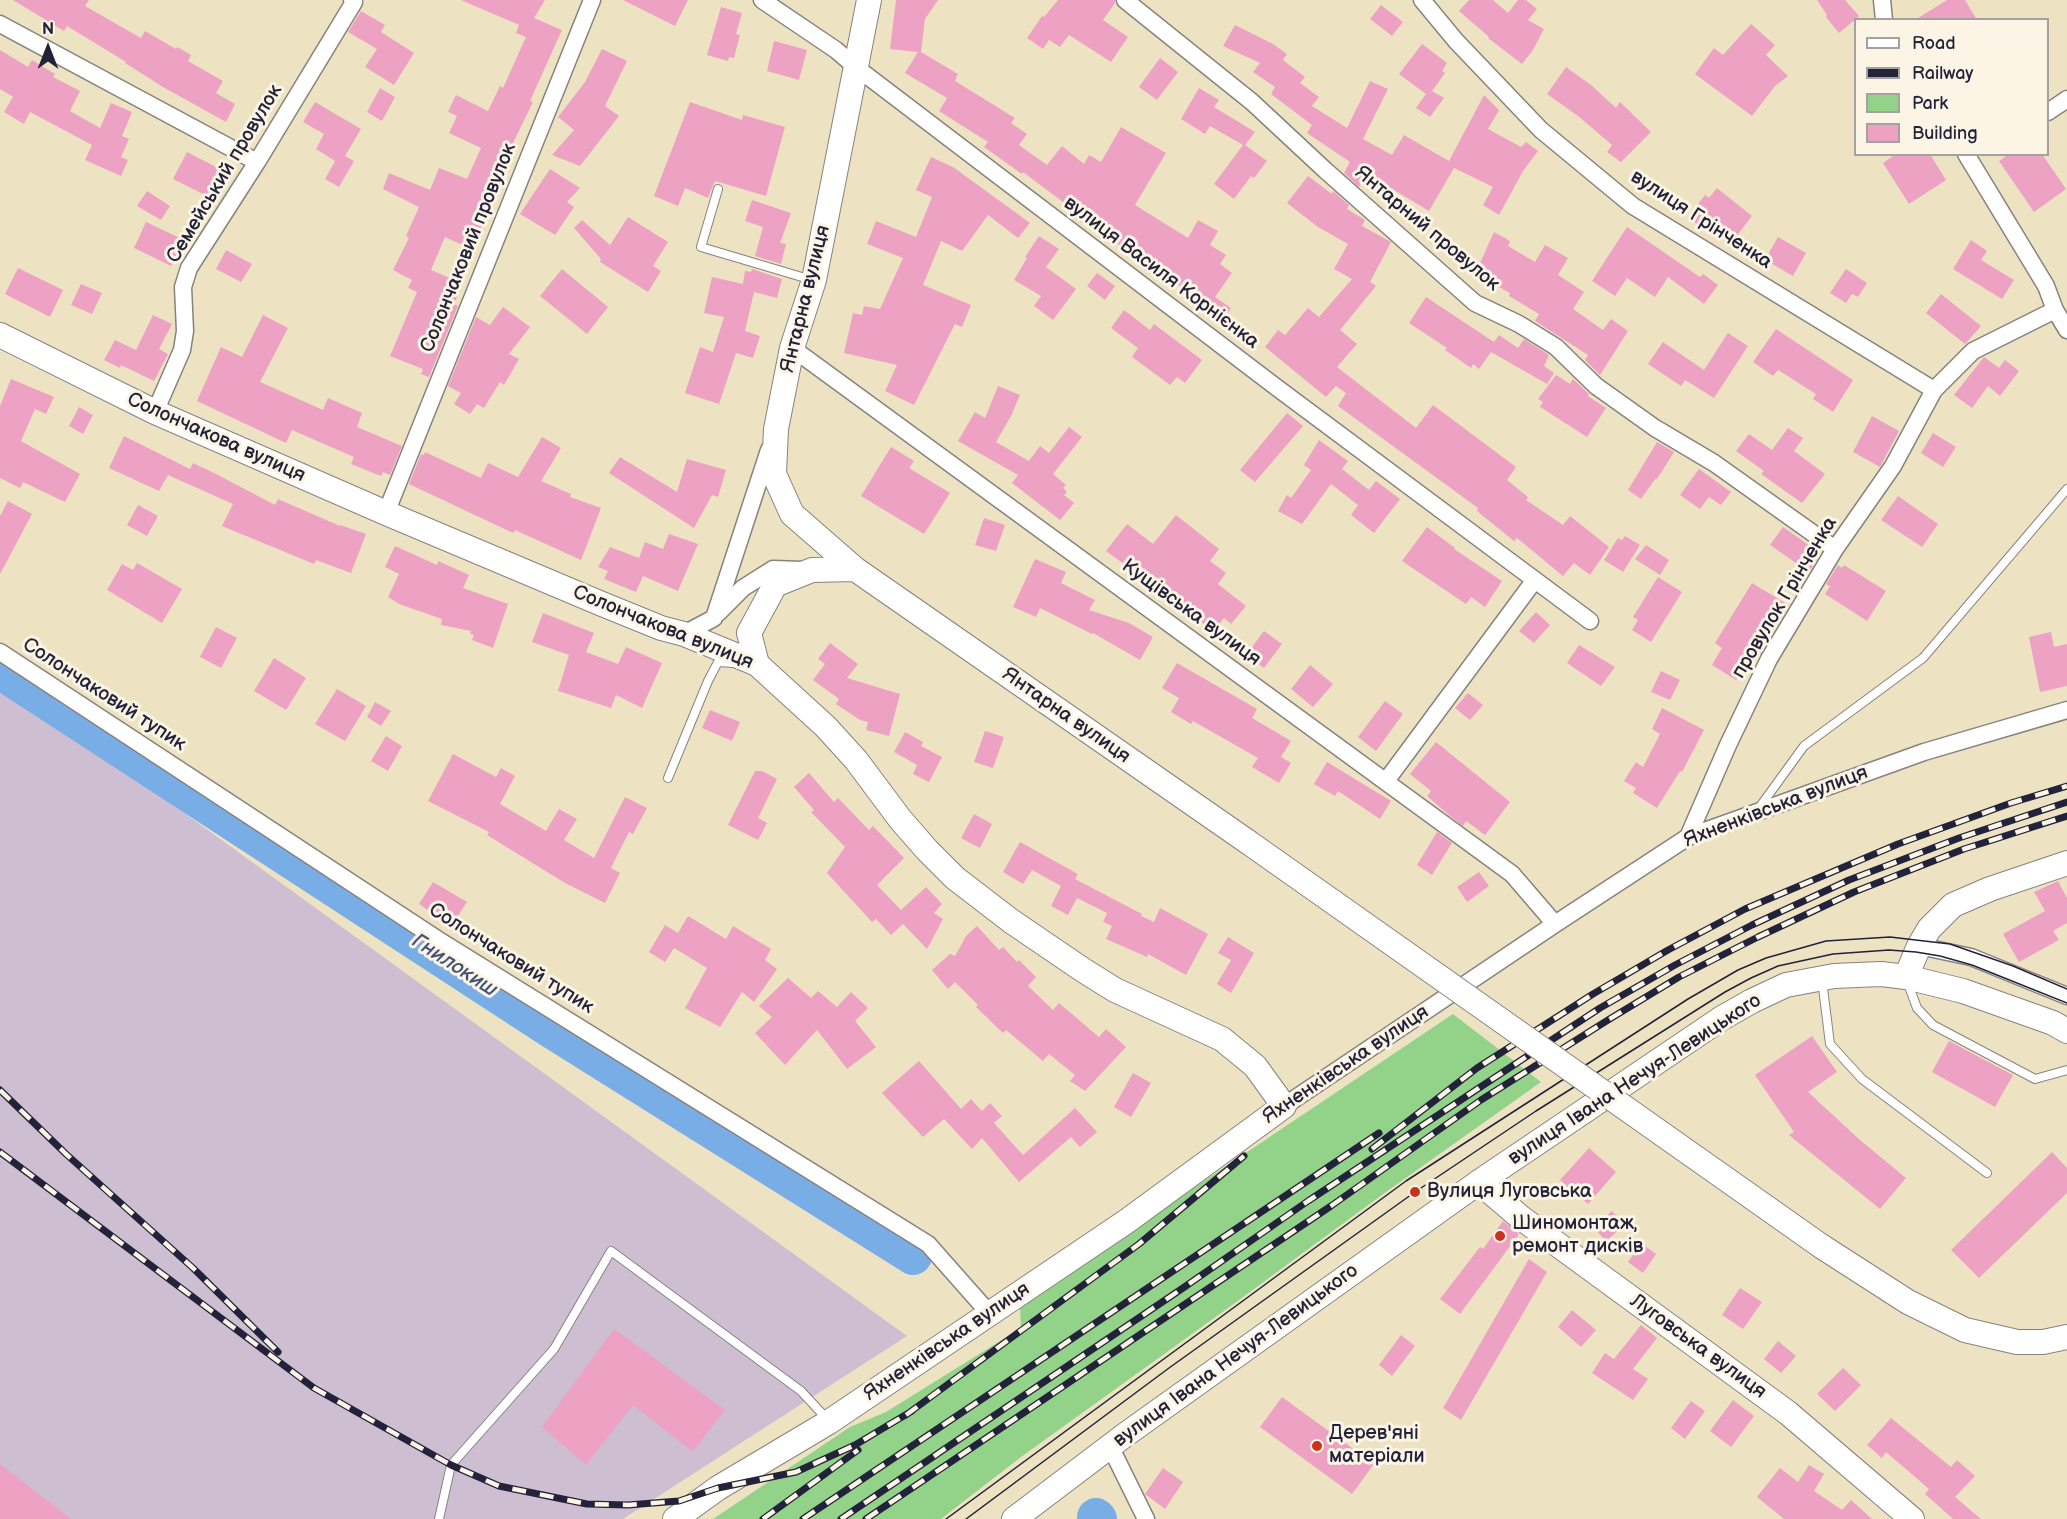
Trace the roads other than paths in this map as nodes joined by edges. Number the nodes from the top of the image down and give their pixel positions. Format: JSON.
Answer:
{"nodes":[{"id":1,"x":592,"y":0,"type":"edge"},
{"id":2,"x":762,"y":0,"type":"edge"},
{"id":3,"x":869,"y":0,"type":"edge"},
{"id":4,"x":1125,"y":0,"type":"edge"},
{"id":5,"x":1422,"y":0,"type":"edge"},
{"id":6,"x":1882,"y":0,"type":"edge"},
{"id":7,"x":353,"y":1,"type":"edge"},
{"id":8,"x":1884,"y":18,"type":"edge"},
{"id":9,"x":0,"y":24,"type":"edge"},
{"id":10,"x":857,"y":68,"type":"junction"},
{"id":11,"x":2067,"y":99,"type":"edge"},
{"id":12,"x":2049,"y":111,"type":"edge"},
{"id":13,"x":1974,"y":157,"type":"edge"},
{"id":14,"x":257,"y":162,"type":"junction"},
{"id":15,"x":718,"y":189,"type":"dead end"},
{"id":16,"x":814,"y":280,"type":"junction"},
{"id":17,"x":2055,"y":310,"type":"junction"},
{"id":18,"x":2067,"y":330,"type":"edge"},
{"id":19,"x":0,"y":335,"type":"edge"},
{"id":20,"x":792,"y":348,"type":"junction"},
{"id":21,"x":1934,"y":390,"type":"junction"},
{"id":22,"x":155,"y":412,"type":"junction"},
{"id":23,"x":776,"y":429,"type":"junction"},
{"id":24,"x":2067,"y":489,"type":"edge"},
{"id":25,"x":386,"y":513,"type":"junction"},
{"id":26,"x":1835,"y":549,"type":"junction"},
{"id":27,"x":855,"y":569,"type":"junction"},
{"id":28,"x":812,"y":570,"type":"junction"},
{"id":29,"x":1534,"y":580,"type":"junction"},
{"id":30,"x":714,"y":618,"type":"junction"},
{"id":31,"x":1590,"y":621,"type":"dead end"},
{"id":32,"x":684,"y":634,"type":"junction"},
{"id":33,"x":0,"y":652,"type":"edge"},
{"id":34,"x":757,"y":664,"type":"junction"},
{"id":35,"x":2067,"y":710,"type":"edge"},
{"id":36,"x":668,"y":778,"type":"dead end"},
{"id":37,"x":1386,"y":781,"type":"junction"},
{"id":38,"x":1755,"y":813,"type":"junction"},
{"id":39,"x":1688,"y":837,"type":"junction"},
{"id":40,"x":2067,"y":863,"type":"edge"},
{"id":41,"x":1555,"y":924,"type":"junction"},
{"id":42,"x":1919,"y":945,"type":"junction"},
{"id":43,"x":1822,"y":977,"type":"junction"},
{"id":44,"x":1906,"y":977,"type":"junction"},
{"id":45,"x":2067,"y":996,"type":"edge"},
{"id":46,"x":2067,"y":1031,"type":"edge"},
{"id":47,"x":2067,"y":1070,"type":"edge"},
{"id":48,"x":1284,"y":1106,"type":"junction"},
{"id":49,"x":1988,"y":1173,"type":"dead end"},
{"id":50,"x":1479,"y":1182,"type":"junction"},
{"id":51,"x":989,"y":1313,"type":"junction"},
{"id":52,"x":2067,"y":1337,"type":"edge"},
{"id":53,"x":829,"y":1422,"type":"junction"},
{"id":54,"x":1110,"y":1446,"type":"junction"},
{"id":55,"x":439,"y":1519,"type":"edge"},
{"id":56,"x":675,"y":1519,"type":"edge"},
{"id":57,"x":1014,"y":1519,"type":"edge"},
{"id":58,"x":1146,"y":1519,"type":"edge"},
{"id":59,"x":1912,"y":1519,"type":"edge"}],
"edges":[{"from":1,"to":25,"type":"street","name":"Солончаковий провулок"},
{"from":2,"to":10,"type":"street","name":"вулиця Василя Корнієнка"},
{"from":3,"to":10,"type":"main road","name":"Янтарна вулиця"},
{"from":4,"to":26,"type":"street","name":"Янтарний провулок"},
{"from":5,"to":21,"type":"street","name":"вулиця Грінченка"},
{"from":6,"to":8,"type":"street"},
{"from":7,"to":14,"type":"street","name":"Семейський провулок"},
{"from":9,"to":14,"type":"street"},
{"from":10,"to":16,"type":"main road","name":"Янтарна вулиця"},
{"from":10,"to":29,"type":"street","name":"вулиця Василя Корнієнка"},
{"from":11,"to":12,"type":"street"},
{"from":13,"to":17,"type":"street"},
{"from":14,"to":22,"type":"street","name":"Семейський провулок"},
{"from":15,"to":16,"type":"lane"},
{"from":16,"to":20,"type":"main road","name":"Янтарна вулиця"},
{"from":17,"to":18,"type":"street"},
{"from":17,"to":21,"type":"street","name":"провулок Грінченка"},
{"from":19,"to":22,"type":"main road","name":"Солончакова вулиця"},
{"from":20,"to":23,"type":"main road","name":"Янтарна вулиця"},
{"from":20,"to":37,"type":"street","name":"Кущівська вулиця"},
{"from":21,"to":26,"type":"street","name":"провулок Грінченка"},
{"from":22,"to":25,"type":"main road","name":"Солончакова вулиця"},
{"from":23,"to":27,"type":"main road","name":"Янтарна вулиця"},
{"from":23,"to":30,"type":"street"},
{"from":24,"to":38,"type":"lane"},
{"from":25,"to":32,"type":"main road","name":"Солончакова вулиця"},
{"from":26,"to":39,"type":"street","name":"провулок Грінченка"},
{"from":27,"to":28,"type":"main road"},
{"from":27,"to":52,"type":"main road","name":"Янтарна вулиця","bridge":true},
{"from":28,"to":30,"type":"street"},
{"from":28,"to":34,"type":"main road"},
{"from":29,"to":31,"type":"street","name":"вулиця Василя Корнієнка"},
{"from":29,"to":37,"type":"street"},
{"from":30,"to":32,"type":"street"},
{"from":32,"to":34,"type":"main road","name":"Солончакова вулиця"},
{"from":33,"to":51,"type":"street","name":"Солончаковий тупик"},
{"from":34,"to":36,"type":"lane"},
{"from":34,"to":48,"type":"main road","name":"Солончакова вулиця"},
{"from":35,"to":38,"type":"street","name":"Яхненківська вулиця"},
{"from":37,"to":41,"type":"street","name":"Кущівська вулиця"},
{"from":38,"to":39,"type":"street","name":"Яхненківська вулиця"},
{"from":39,"to":41,"type":"street","name":"Яхненківська вулиця"},
{"from":40,"to":42,"type":"main road"},
{"from":41,"to":48,"type":"street","name":"Яхненківська вулиця"},
{"from":42,"to":44,"type":"main road"},
{"from":42,"to":45,"type":"street"},
{"from":43,"to":44,"type":"main road","name":"вулиця Івана Нечуя-Левицького"},
{"from":43,"to":49,"type":"lane"},
{"from":43,"to":50,"type":"main road","name":"вулиця Івана Нечуя-Левицького"},
{"from":44,"to":46,"type":"main road","name":"вулиця Івана Нечуя-Левицького"},
{"from":44,"to":47,"type":"lane"},
{"from":48,"to":51,"type":"main road","name":"Яхненківська вулиця"},
{"from":50,"to":54,"type":"main road","name":"вулиця Івана Нечуя-Левицького"},
{"from":50,"to":59,"type":"main road","name":"Луговська вулиця"},
{"from":51,"to":53,"type":"main road","name":"Яхненківська вулиця"},
{"from":53,"to":55,"type":"lane"},
{"from":53,"to":56,"type":"main road","name":"Яхненківська вулиця"},
{"from":54,"to":57,"type":"main road","name":"вулиця Івана Нечуя-Левицького"},
{"from":54,"to":58,"type":"street"}]}
